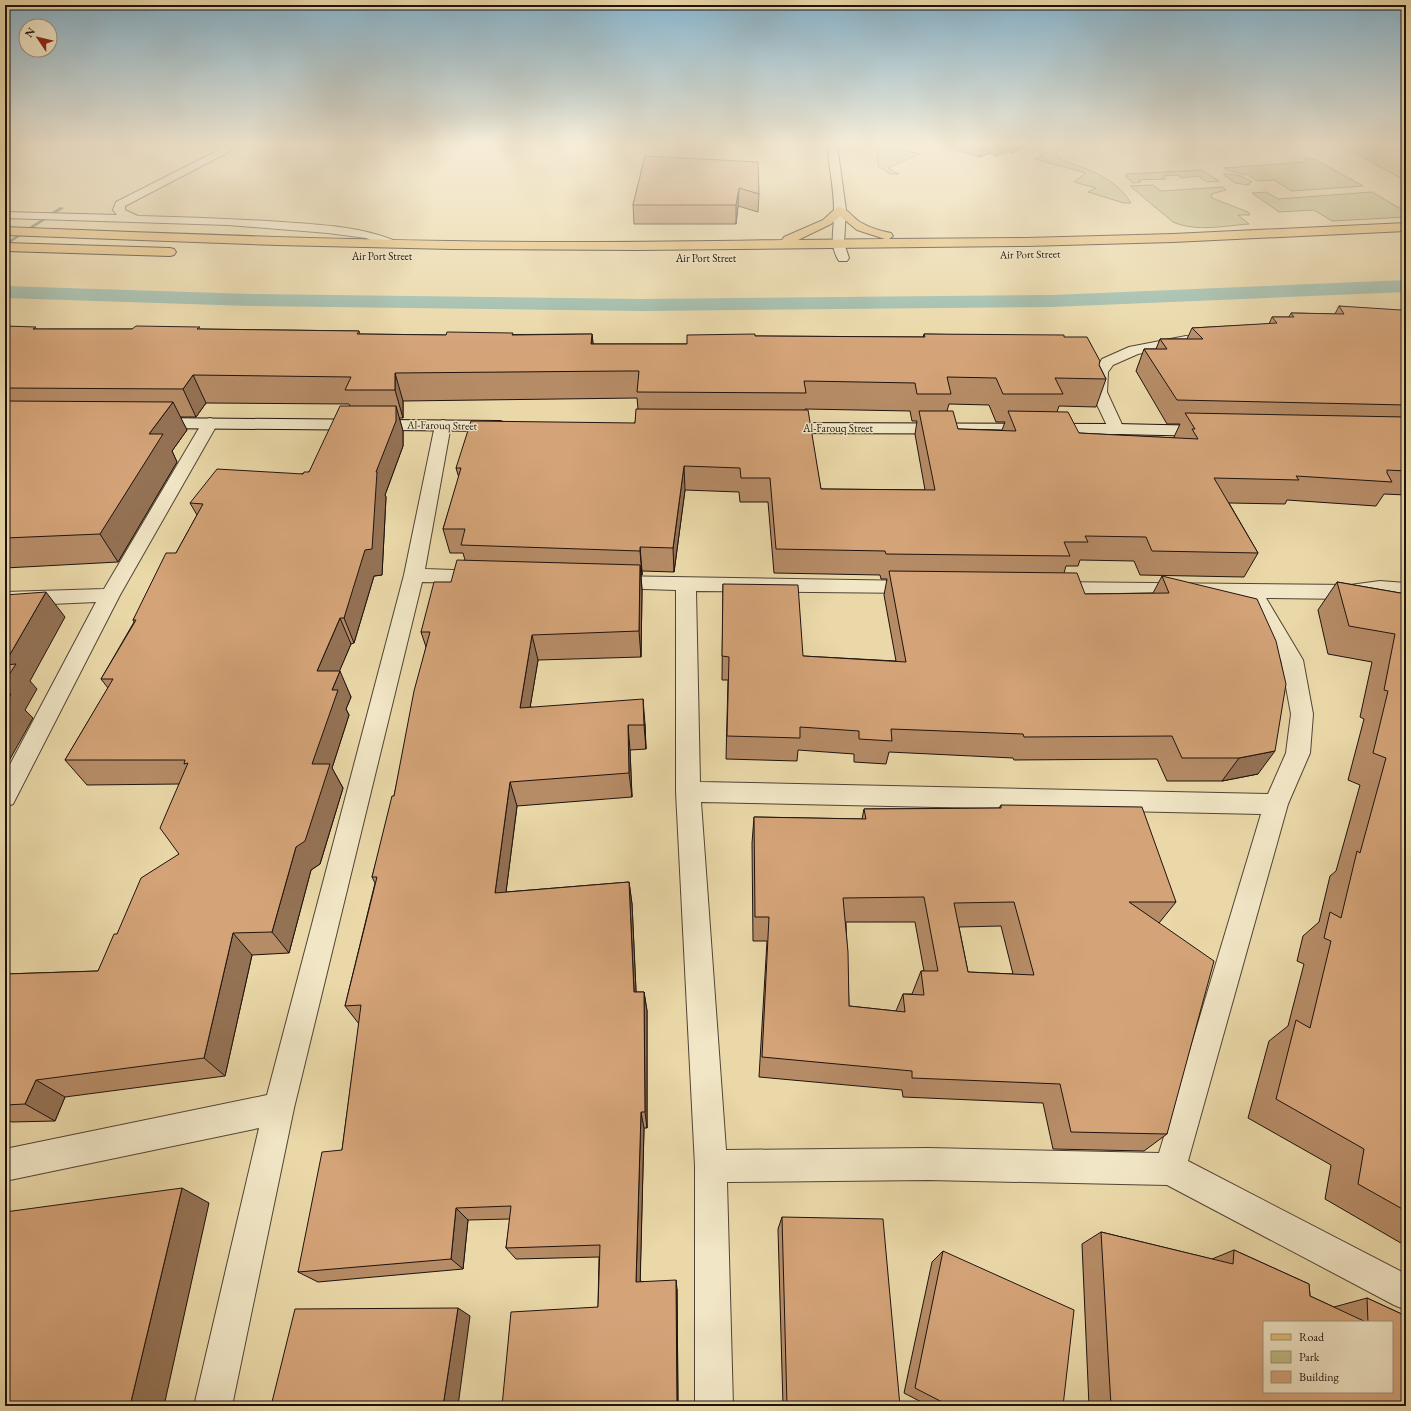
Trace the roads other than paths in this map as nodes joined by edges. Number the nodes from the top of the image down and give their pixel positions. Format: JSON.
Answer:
{"nodes":[{"id":1,"x":840,"y":210,"type":"edge"},
{"id":2,"x":78,"y":211,"type":"edge"},
{"id":3,"x":120,"y":211,"type":"edge"},
{"id":4,"x":839,"y":211,"type":"edge"},
{"id":5,"x":841,"y":211,"type":"edge"},
{"id":6,"x":5,"y":215,"type":"edge"},
{"id":7,"x":43,"y":217,"type":"junction"},
{"id":8,"x":140,"y":220,"type":"junction"},
{"id":9,"x":1406,"y":227,"type":"edge"},
{"id":10,"x":5,"y":231,"type":"edge"},
{"id":11,"x":838,"y":242,"type":"junction"},
{"id":12,"x":389,"y":243,"type":"junction"},
{"id":13,"x":914,"y":243,"type":"junction"},
{"id":14,"x":777,"y":244,"type":"junction"},
{"id":15,"x":5,"y":247,"type":"edge"},
{"id":16,"x":1164,"y":250,"type":"dead end"},
{"id":17,"x":1179,"y":250,"type":"dead end"},
{"id":18,"x":181,"y":252,"type":"dead end"},
{"id":19,"x":433,"y":256,"type":"dead end"},
{"id":20,"x":495,"y":257,"type":"dead end"},
{"id":21,"x":858,"y":257,"type":"dead end"},
{"id":22,"x":828,"y":258,"type":"dead end"},
{"id":23,"x":843,"y":258,"type":"junction"},
{"id":24,"x":1200,"y":337,"type":"edge"},
{"id":25,"x":141,"y":423,"type":"edge"},
{"id":26,"x":210,"y":423,"type":"junction"},
{"id":27,"x":443,"y":425,"type":"junction"},
{"id":28,"x":512,"y":426,"type":"edge"},
{"id":29,"x":762,"y":428,"type":"edge"},
{"id":30,"x":1116,"y":429,"type":"junction"},
{"id":31,"x":1220,"y":431,"type":"edge"},
{"id":32,"x":414,"y":575,"type":"junction"},
{"id":33,"x":499,"y":578,"type":"edge"},
{"id":34,"x":593,"y":581,"type":"edge"},
{"id":35,"x":686,"y":584,"type":"junction"},
{"id":36,"x":933,"y":587,"type":"edge"},
{"id":37,"x":1036,"y":588,"type":"edge"},
{"id":38,"x":1406,"y":590,"type":"edge"},
{"id":39,"x":1252,"y":591,"type":"junction"},
{"id":40,"x":110,"y":595,"type":"junction"},
{"id":41,"x":5,"y":599,"type":"edge"},
{"id":42,"x":688,"y":792,"type":"junction"},
{"id":43,"x":5,"y":797,"type":"edge"},
{"id":44,"x":1276,"y":804,"type":"junction"},
{"id":45,"x":279,"y":1108,"type":"junction"},
{"id":46,"x":5,"y":1165,"type":"edge"},
{"id":47,"x":711,"y":1166,"type":"junction"},
{"id":48,"x":1170,"y":1169,"type":"junction"},
{"id":49,"x":1406,"y":1293,"type":"edge"},
{"id":50,"x":213,"y":1406,"type":"edge"},
{"id":51,"x":714,"y":1406,"type":"edge"}],
"edges":[{"from":1,"to":11,"type":"street"},
{"from":2,"to":7,"type":"street"},
{"from":3,"to":8,"type":"street"},
{"from":4,"to":14,"type":"main road"},
{"from":5,"to":13,"type":"main road"},
{"from":6,"to":7,"type":"street"},
{"from":7,"to":8,"type":"street"},
{"from":8,"to":12,"type":"street"},
{"from":9,"to":13,"type":"main road","name":"Air Port Street"},
{"from":10,"to":12,"type":"main road","name":"Air Port Street"},
{"from":11,"to":13,"type":"main road","name":"Air Port Street"},
{"from":11,"to":14,"type":"main road","name":"Air Port Street"},
{"from":11,"to":23,"type":"street"},
{"from":12,"to":14,"type":"main road","name":"Air Port Street"},
{"from":15,"to":18,"type":"main road"},
{"from":16,"to":17,"type":"main road"},
{"from":19,"to":20,"type":"main road"},
{"from":21,"to":23,"type":"main road"},
{"from":22,"to":23,"type":"main road"},
{"from":24,"to":30,"type":"street"},
{"from":25,"to":26,"type":"street","name":"Al-Farouq Street"},
{"from":26,"to":27,"type":"street","name":"Al-Farouq Street"},
{"from":26,"to":40,"type":"street"},
{"from":27,"to":28,"type":"street","name":"Al-Farouq Street"},
{"from":27,"to":32,"type":"street"},
{"from":29,"to":30,"type":"street","name":"Al-Farouq Street"},
{"from":30,"to":31,"type":"street","name":"Al-Farouq Street"},
{"from":32,"to":33,"type":"street"},
{"from":32,"to":45,"type":"street"},
{"from":34,"to":35,"type":"street"},
{"from":35,"to":36,"type":"street"},
{"from":35,"to":42,"type":"street"},
{"from":37,"to":39,"type":"street"},
{"from":38,"to":39,"type":"street"},
{"from":39,"to":44,"type":"street"},
{"from":40,"to":41,"type":"street"},
{"from":40,"to":43,"type":"street"},
{"from":42,"to":44,"type":"street"},
{"from":42,"to":47,"type":"street"},
{"from":44,"to":48,"type":"street"},
{"from":45,"to":46,"type":"street"},
{"from":45,"to":50,"type":"street"},
{"from":47,"to":48,"type":"street"},
{"from":47,"to":51,"type":"street"},
{"from":48,"to":49,"type":"street"}]}
